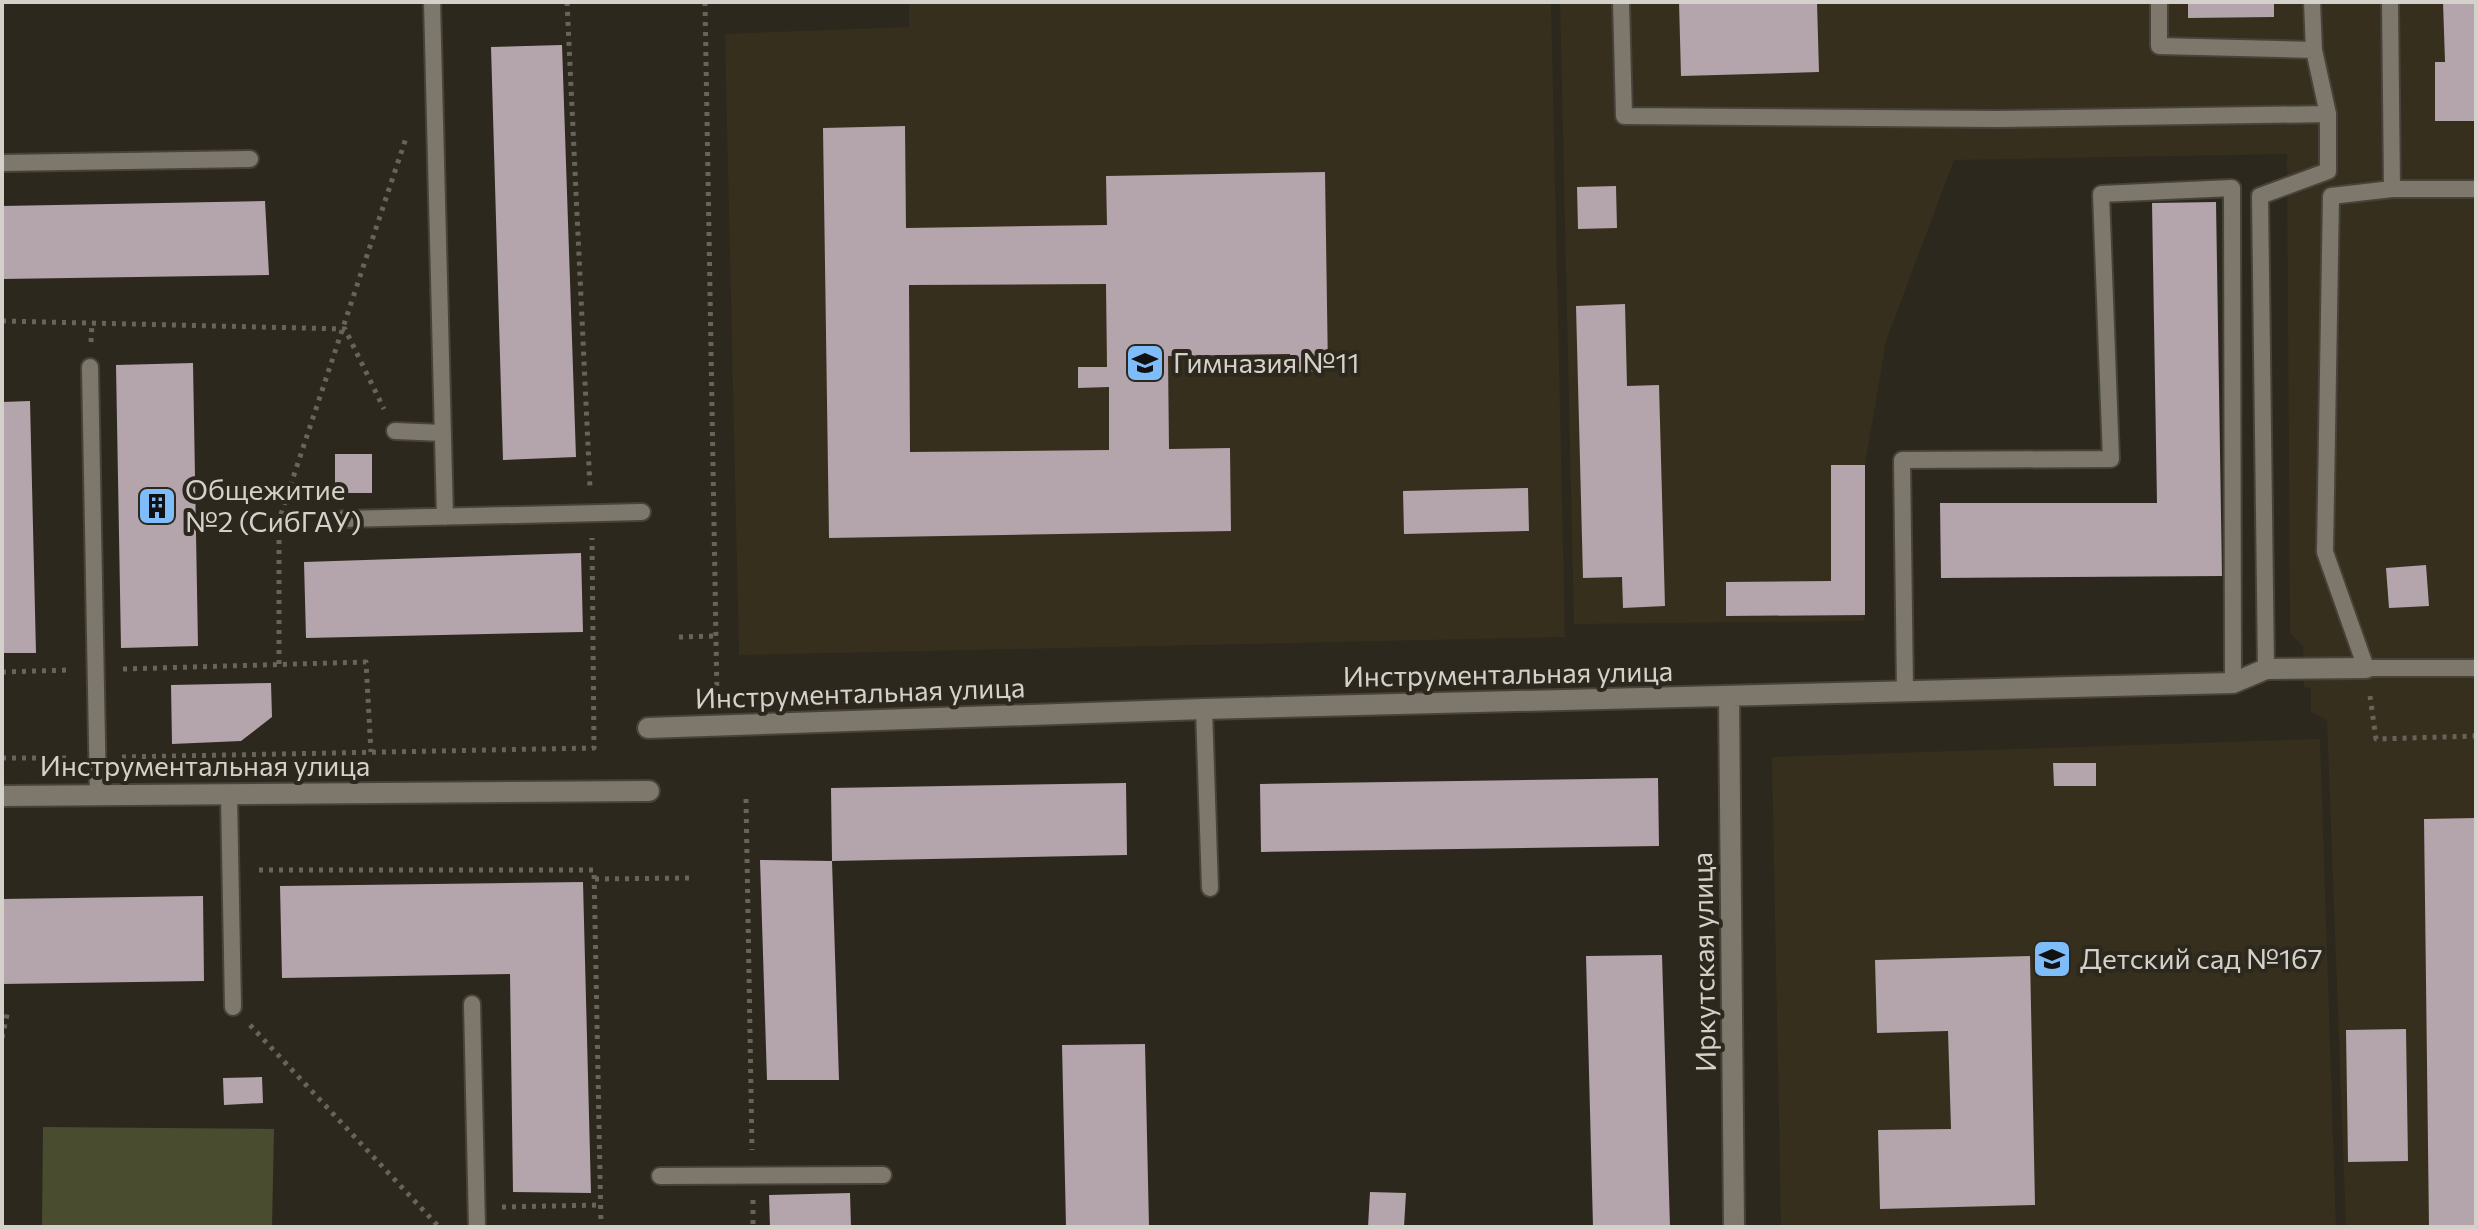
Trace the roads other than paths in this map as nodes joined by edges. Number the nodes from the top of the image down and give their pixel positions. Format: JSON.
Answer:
{"nodes":[{"id":1,"x":432,"y":2,"type":"edge"},
{"id":2,"x":1621,"y":2,"type":"edge"},
{"id":3,"x":2159,"y":2,"type":"edge"},
{"id":4,"x":2312,"y":2,"type":"edge"},
{"id":5,"x":2390,"y":2,"type":"edge"},
{"id":6,"x":2314,"y":50,"type":"junction"},
{"id":7,"x":2328,"y":114,"type":"junction"},
{"id":8,"x":250,"y":159,"type":"dead end"},
{"id":9,"x":2,"y":163,"type":"edge"},
{"id":10,"x":2392,"y":189,"type":"junction"},
{"id":11,"x":2476,"y":189,"type":"edge"},
{"id":12,"x":90,"y":367,"type":"dead end"},
{"id":13,"x":395,"y":431,"type":"road end"},
{"id":14,"x":443,"y":433,"type":"junction"},
{"id":15,"x":642,"y":512,"type":"dead end"},
{"id":16,"x":445,"y":517,"type":"junction"},
{"id":17,"x":343,"y":519,"type":"dead end"},
{"id":18,"x":2366,"y":668,"type":"junction"},
{"id":19,"x":2476,"y":668,"type":"edge"},
{"id":20,"x":2266,"y":669,"type":"junction"},
{"id":21,"x":2233,"y":683,"type":"junction"},
{"id":22,"x":1905,"y":691,"type":"junction"},
{"id":23,"x":1729,"y":696,"type":"junction"},
{"id":24,"x":1204,"y":709,"type":"junction"},
{"id":25,"x":648,"y":728,"type":"dead end"},
{"id":26,"x":649,"y":791,"type":"dead end"},
{"id":27,"x":2,"y":796,"type":"edge"},
{"id":28,"x":98,"y":796,"type":"junction"},
{"id":29,"x":229,"y":796,"type":"junction"},
{"id":30,"x":1210,"y":888,"type":"dead end"},
{"id":31,"x":472,"y":1004,"type":"dead end"},
{"id":32,"x":233,"y":1007,"type":"road end"},
{"id":33,"x":883,"y":1175,"type":"dead end"},
{"id":34,"x":660,"y":1176,"type":"dead end"},
{"id":35,"x":477,"y":1227,"type":"edge"},
{"id":36,"x":1734,"y":1227,"type":"edge"}],
"edges":[{"from":1,"to":14,"type":"lane"},
{"from":2,"to":7,"type":"lane"},
{"from":3,"to":6,"type":"lane"},
{"from":4,"to":6,"type":"lane"},
{"from":5,"to":10,"type":"lane"},
{"from":6,"to":7,"type":"lane"},
{"from":7,"to":20,"type":"lane"},
{"from":8,"to":9,"type":"lane"},
{"from":10,"to":11,"type":"lane"},
{"from":10,"to":18,"type":"lane"},
{"from":12,"to":28,"type":"lane"},
{"from":13,"to":14,"type":"lane"},
{"from":14,"to":16,"type":"lane"},
{"from":15,"to":16,"type":"lane"},
{"from":16,"to":17,"type":"lane"},
{"from":18,"to":19,"type":"lane"},
{"from":18,"to":20,"type":"street","name":"Инструментальная улица"},
{"from":20,"to":21,"type":"street","name":"Инструментальная улица"},
{"from":21,"to":22,"type":"street","name":"Инструментальная улица"},
{"from":21,"to":22,"type":"lane"},
{"from":22,"to":23,"type":"street","name":"Инструментальная улица"},
{"from":23,"to":24,"type":"street","name":"Инструментальная улица"},
{"from":23,"to":36,"type":"street","name":"Иркутская улица"},
{"from":24,"to":25,"type":"street","name":"Инструментальная улица"},
{"from":24,"to":30,"type":"lane"},
{"from":26,"to":29,"type":"street","name":"Инструментальная улица"},
{"from":27,"to":28,"type":"street","name":"Инструментальная улица"},
{"from":28,"to":29,"type":"street","name":"Инструментальная улица"},
{"from":29,"to":32,"type":"lane"},
{"from":31,"to":35,"type":"lane"},
{"from":33,"to":34,"type":"lane"}]}
